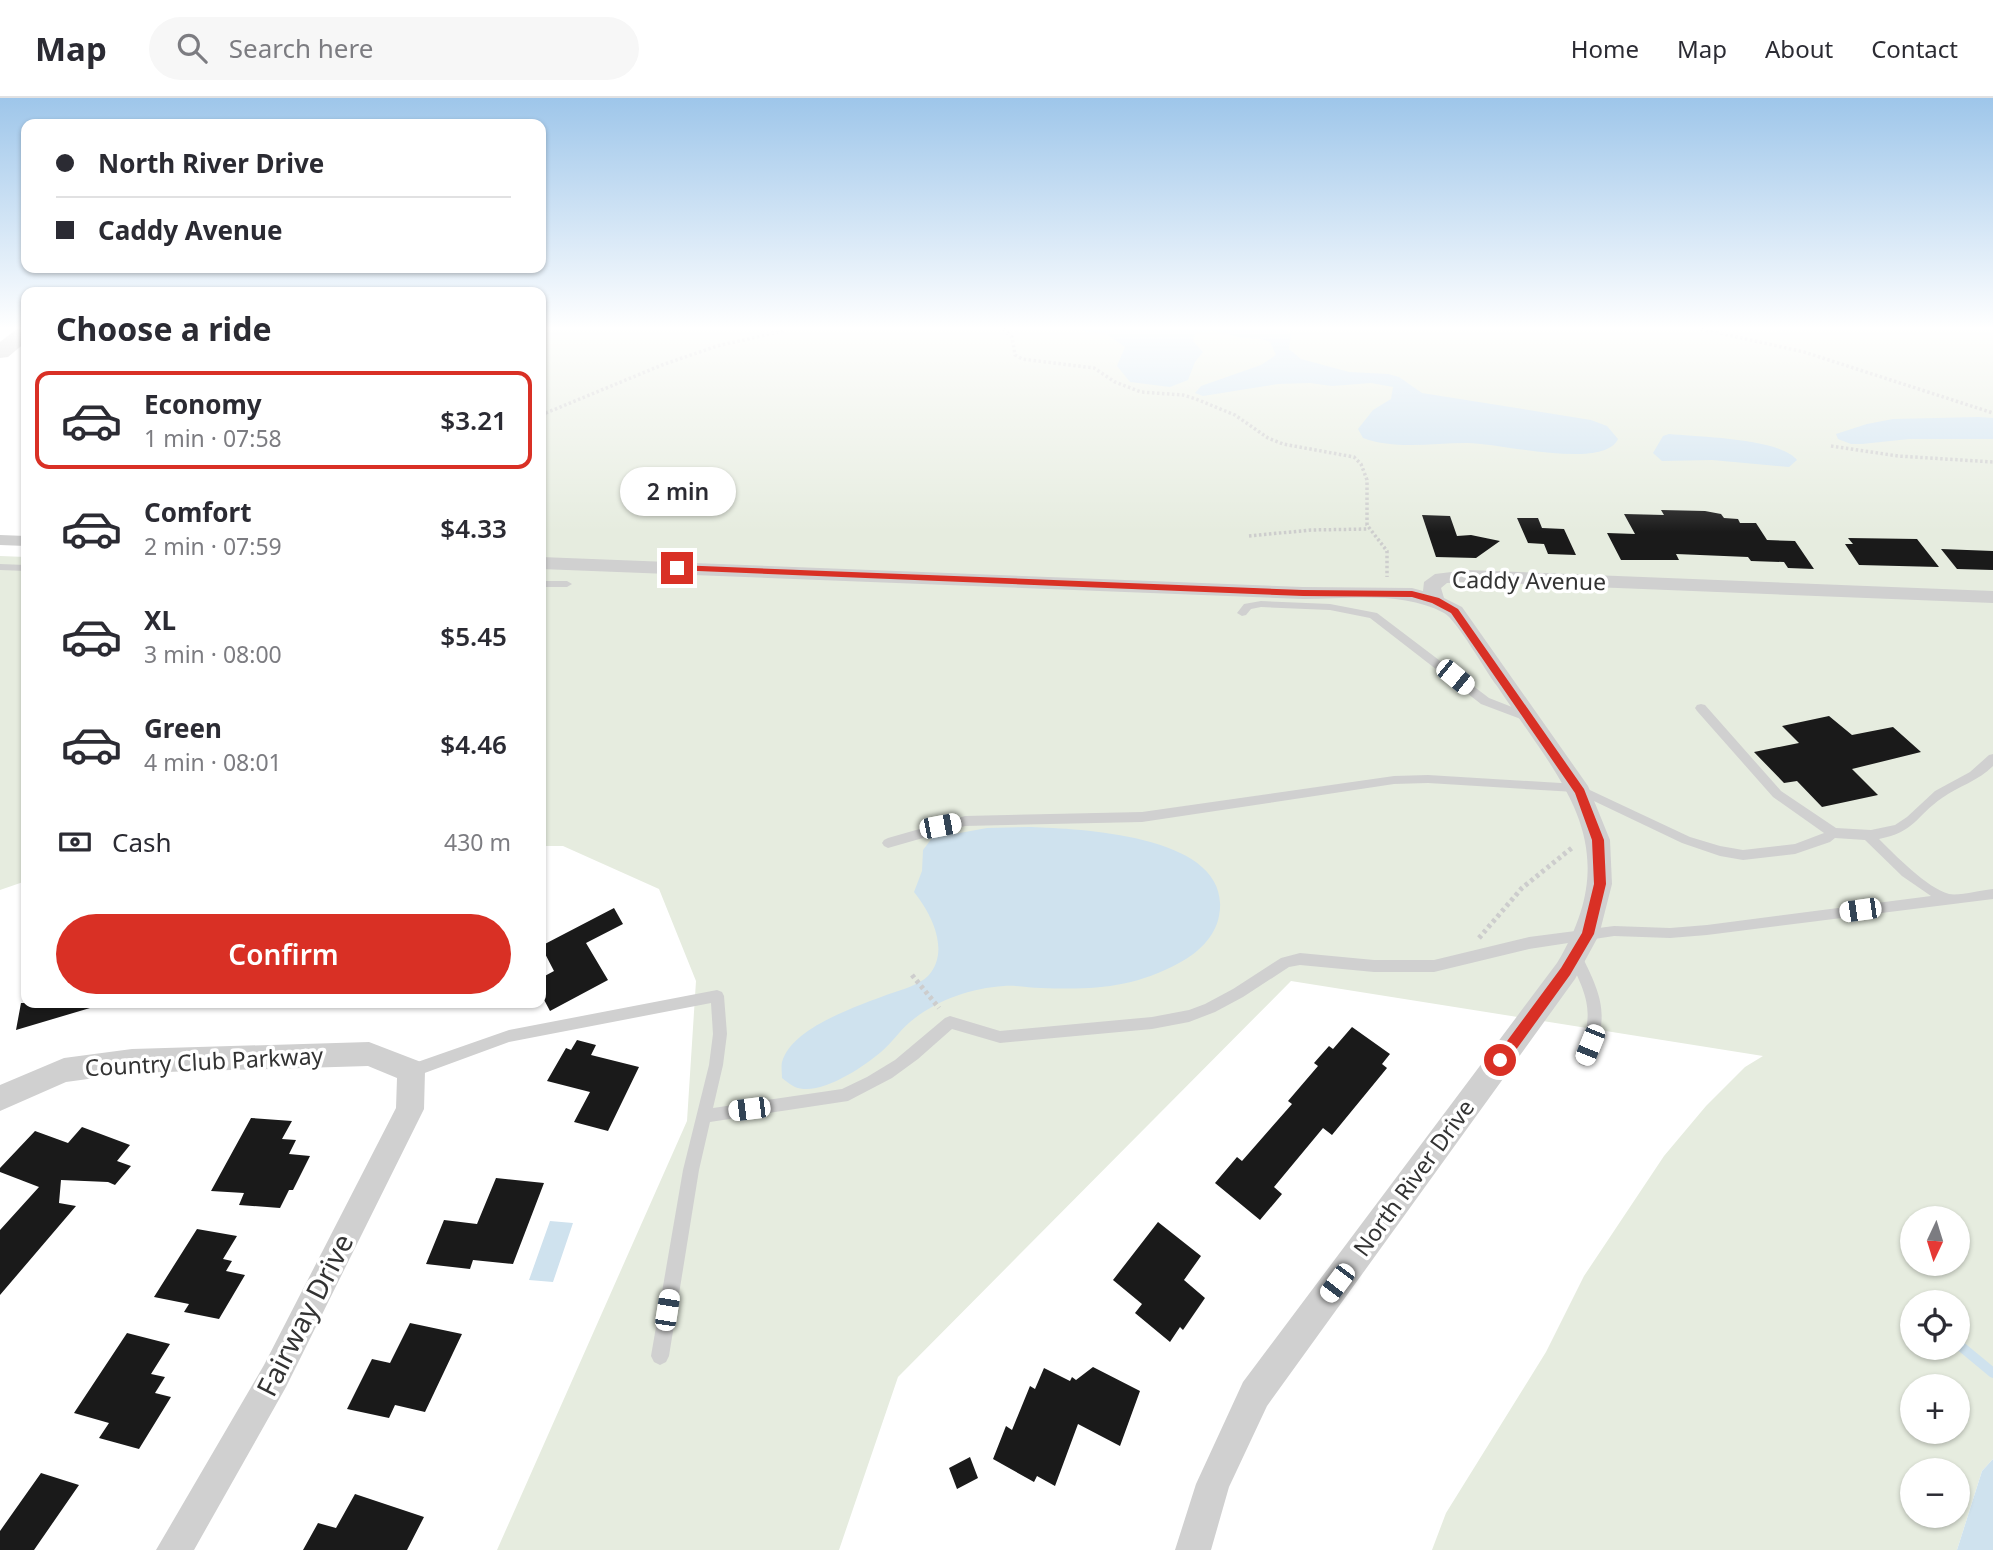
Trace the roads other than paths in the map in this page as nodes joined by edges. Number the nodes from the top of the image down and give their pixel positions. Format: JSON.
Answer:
{"nodes":[{"id":1,"x":0,"y":540,"type":"edge"},
{"id":2,"x":21,"y":541,"type":"edge"},
{"id":3,"x":546,"y":563,"type":"edge"},
{"id":4,"x":0,"y":567,"type":"edge"},
{"id":5,"x":21,"y":568,"type":"edge"},
{"id":6,"x":546,"y":584,"type":"edge"},
{"id":7,"x":567,"y":584,"type":"dead end"},
{"id":8,"x":1993,"y":597,"type":"edge"},
{"id":9,"x":1435,"y":600,"type":"junction"},
{"id":10,"x":1242,"y":613,"type":"dead end"},
{"id":11,"x":1701,"y":708,"type":"dead end"},
{"id":12,"x":1531,"y":719,"type":"junction"},
{"id":13,"x":1993,"y":758,"type":"edge"},
{"id":14,"x":1577,"y":788,"type":"junction"},
{"id":15,"x":1832,"y":833,"type":"junction"},
{"id":16,"x":1868,"y":835,"type":"junction"},
{"id":17,"x":888,"y":843,"type":"dead end"},
{"id":18,"x":1993,"y":894,"type":"edge"},
{"id":19,"x":1951,"y":901,"type":"junction"},
{"id":20,"x":1581,"y":945,"type":"junction"},
{"id":21,"x":1584,"y":1059,"type":"dead end"},
{"id":22,"x":411,"y":1071,"type":"junction"},
{"id":23,"x":0,"y":1098,"type":"edge"},
{"id":24,"x":704,"y":1116,"type":"junction"},
{"id":25,"x":660,"y":1356,"type":"dead end"},
{"id":26,"x":174,"y":1550,"type":"edge"},
{"id":27,"x":1193,"y":1550,"type":"edge"}],
"edges":[{"from":1,"to":2,"type":"street"},
{"from":3,"to":9,"type":"street","name":"Caddy Avenue"},
{"from":4,"to":5,"type":"lane"},
{"from":6,"to":7,"type":"lane"},
{"from":8,"to":9,"type":"street","name":"Caddy Avenue"},
{"from":9,"to":12,"type":"street","name":"North River Drive"},
{"from":10,"to":12,"type":"lane"},
{"from":11,"to":15,"type":"lane"},
{"from":12,"to":14,"type":"street","name":"North River Drive"},
{"from":13,"to":16,"type":"lane"},
{"from":14,"to":15,"type":"lane"},
{"from":14,"to":17,"type":"lane"},
{"from":14,"to":20,"type":"street","name":"North River Drive"},
{"from":15,"to":16,"type":"lane"},
{"from":16,"to":19,"type":"lane"},
{"from":18,"to":19,"type":"lane"},
{"from":19,"to":20,"type":"lane"},
{"from":20,"to":21,"type":"lane"},
{"from":20,"to":24,"type":"lane"},
{"from":20,"to":27,"type":"street","name":"North River Drive"},
{"from":22,"to":23,"type":"street","name":"Country Club Parkway"},
{"from":22,"to":24,"type":"lane"},
{"from":22,"to":26,"type":"street","name":"Fairway Drive"},
{"from":24,"to":25,"type":"lane"}]}
